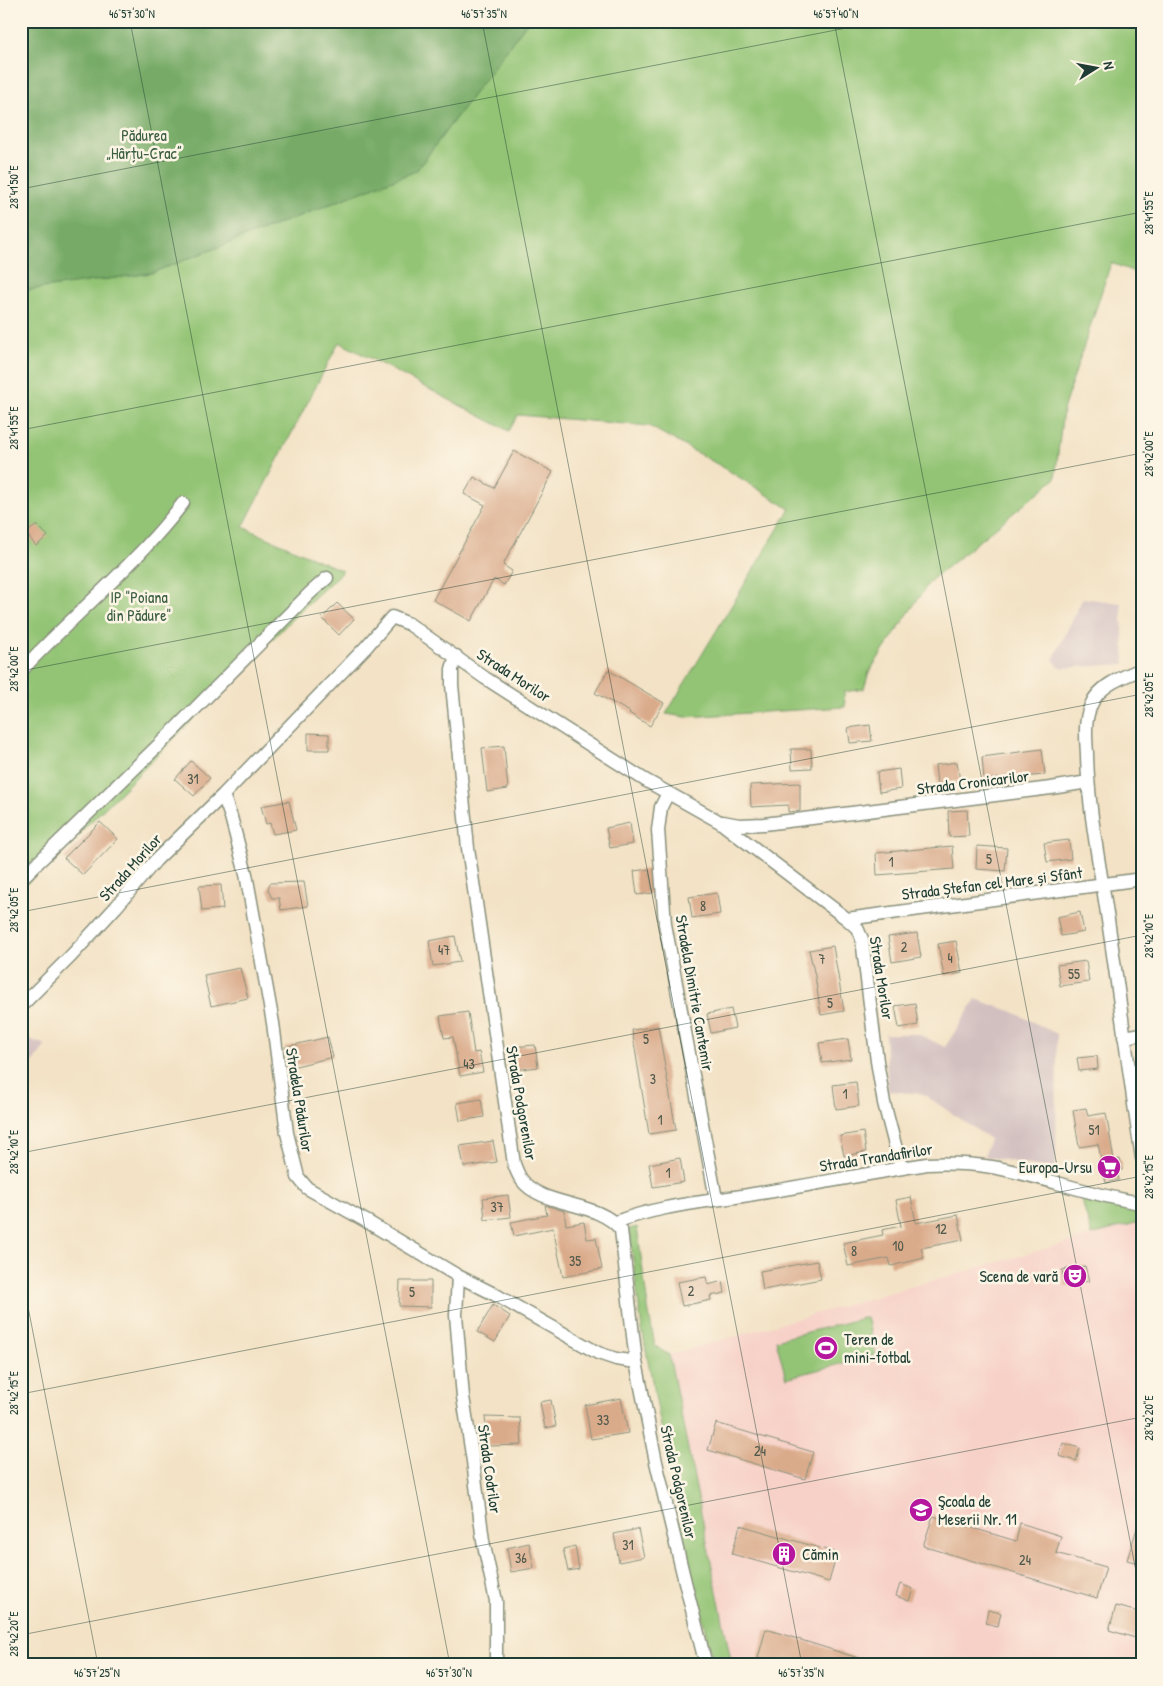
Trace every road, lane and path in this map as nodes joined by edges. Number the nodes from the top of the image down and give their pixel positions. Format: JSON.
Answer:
{"nodes":[{"id":1,"x":183,"y":503,"type":"dead end"},
{"id":2,"x":327,"y":578,"type":"dead end"},
{"id":3,"x":456,"y":656,"type":"junction"},
{"id":4,"x":1142,"y":669,"type":"edge"},
{"id":5,"x":21,"y":671,"type":"edge"},
{"id":6,"x":1088,"y":782,"type":"junction"},
{"id":7,"x":668,"y":793,"type":"junction"},
{"id":8,"x":223,"y":795,"type":"junction"},
{"id":9,"x":720,"y":822,"type":"junction"},
{"id":10,"x":21,"y":879,"type":"edge"},
{"id":11,"x":1142,"y":879,"type":"edge"},
{"id":12,"x":1102,"y":885,"type":"junction"},
{"id":13,"x":847,"y":919,"type":"junction"},
{"id":14,"x":21,"y":1006,"type":"edge"},
{"id":15,"x":1142,"y":1034,"type":"edge"},
{"id":16,"x":1124,"y":1037,"type":"junction"},
{"id":17,"x":1142,"y":1158,"type":"edge"},
{"id":18,"x":901,"y":1168,"type":"junction"},
{"id":19,"x":716,"y":1199,"type":"junction"},
{"id":20,"x":1142,"y":1203,"type":"edge"},
{"id":21,"x":616,"y":1222,"type":"junction"},
{"id":22,"x":458,"y":1276,"type":"junction"},
{"id":23,"x":636,"y":1362,"type":"junction"},
{"id":24,"x":496,"y":1665,"type":"edge"},
{"id":25,"x":706,"y":1665,"type":"edge"}],
"edges":[{"from":1,"to":5,"type":"street"},
{"from":2,"to":10,"type":"street"},
{"from":3,"to":7,"type":"street","name":"Strada Morilor"},
{"from":3,"to":8,"type":"street","name":"Strada Morilor"},
{"from":3,"to":21,"type":"street","name":"Strada Podgorenilor"},
{"from":4,"to":6,"type":"street"},
{"from":6,"to":9,"type":"street","name":"Strada Cronicarilor"},
{"from":6,"to":12,"type":"street"},
{"from":7,"to":9,"type":"street","name":"Strada Morilor"},
{"from":7,"to":19,"type":"street","name":"Stradela Dimitrie Cantemir"},
{"from":8,"to":14,"type":"street","name":"Strada Morilor"},
{"from":8,"to":22,"type":"street","name":"Stradela Pădurilor"},
{"from":9,"to":13,"type":"street","name":"Strada Morilor"},
{"from":11,"to":12,"type":"street","name":"Strada Ștefan cel Mare și Sfânt"},
{"from":12,"to":13,"type":"street","name":"Strada Ștefan cel Mare și Sfânt"},
{"from":12,"to":16,"type":"street"},
{"from":13,"to":18,"type":"street","name":"Strada Morilor"},
{"from":15,"to":16,"type":"street"},
{"from":16,"to":17,"type":"street"},
{"from":18,"to":19,"type":"street","name":"Strada Trandafirilor"},
{"from":18,"to":20,"type":"street","name":"Strada Trandafirilor"},
{"from":19,"to":21,"type":"street","name":"Strada Trandafirilor"},
{"from":21,"to":23,"type":"street","name":"Strada Podgorenilor"},
{"from":22,"to":23,"type":"street","name":"Stradela Pădurilor"},
{"from":22,"to":24,"type":"street","name":"Strada Codrilor"},
{"from":23,"to":25,"type":"street","name":"Strada Podgorenilor"}]}
